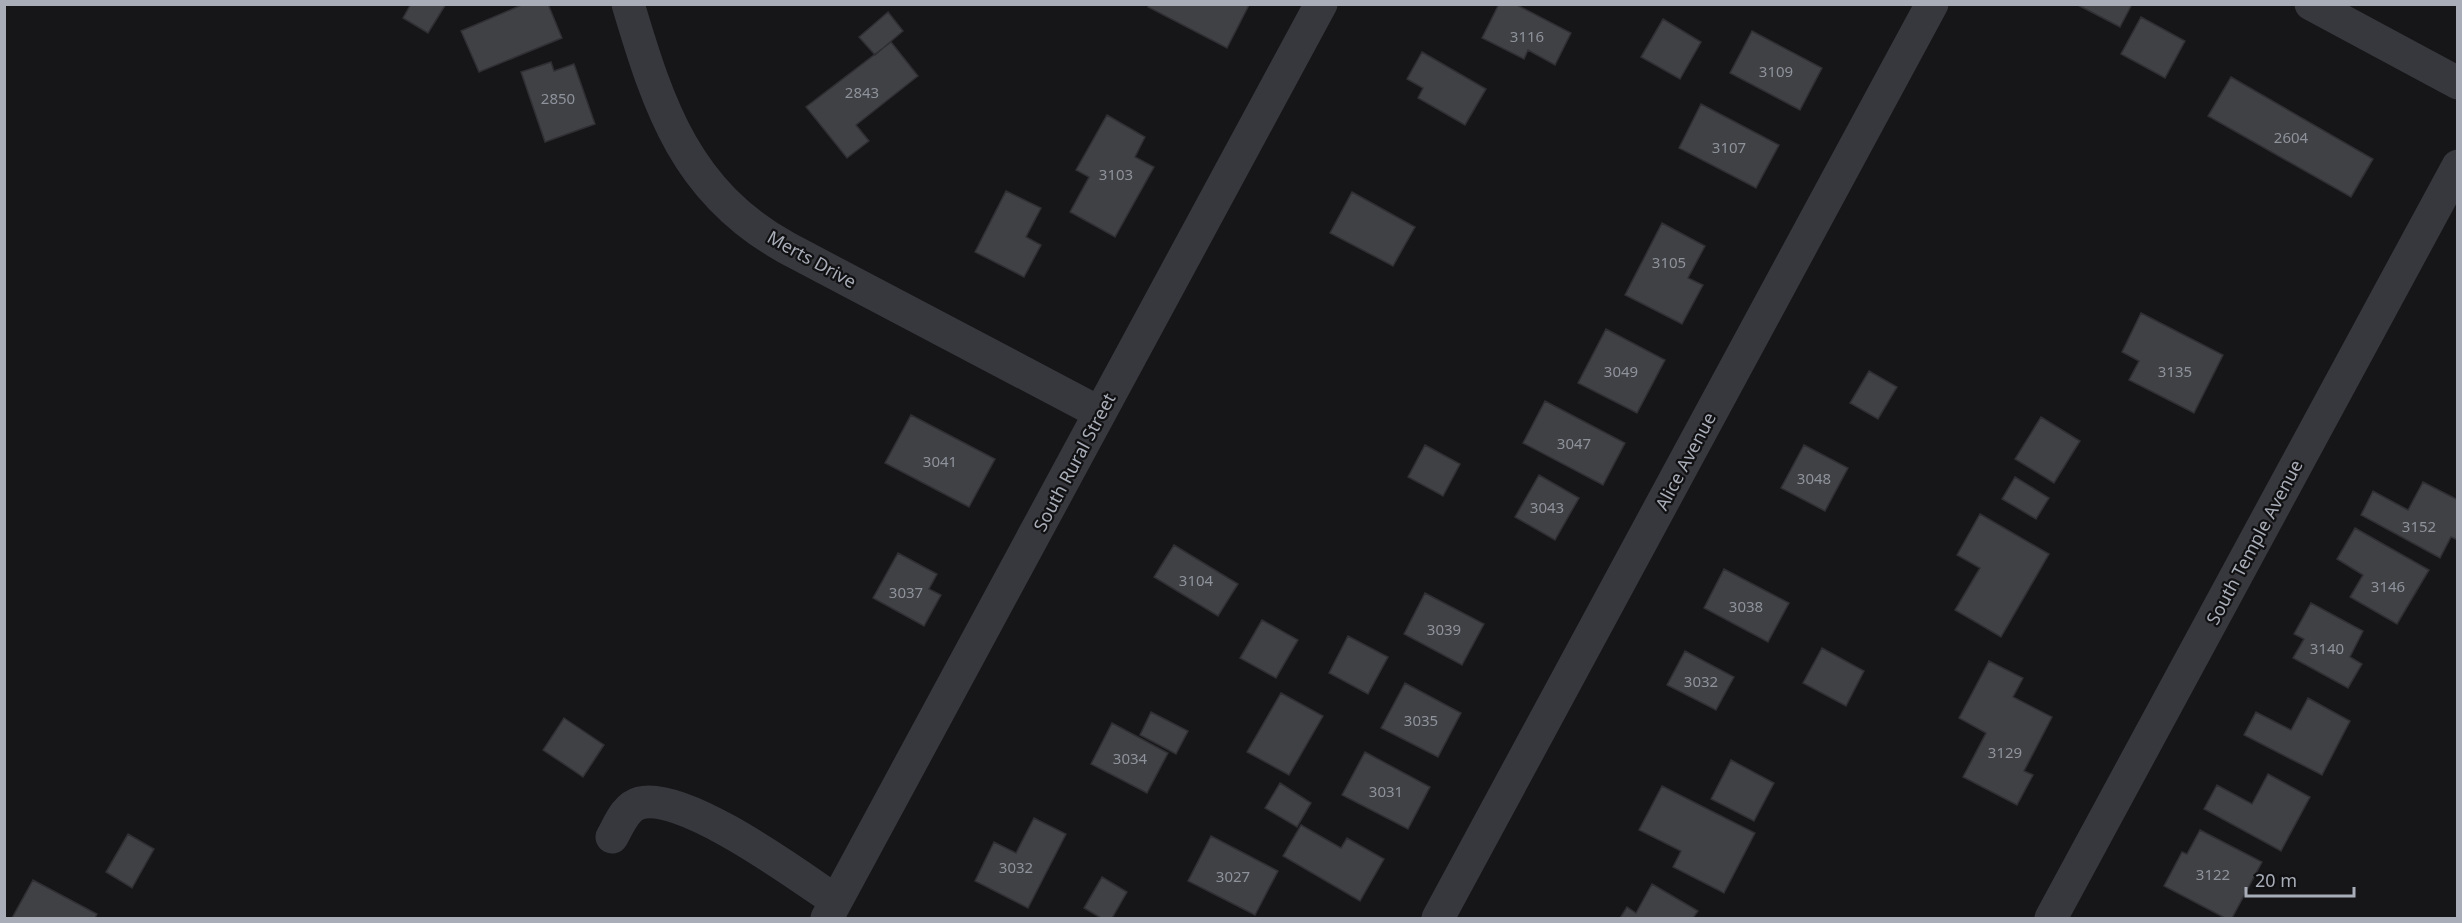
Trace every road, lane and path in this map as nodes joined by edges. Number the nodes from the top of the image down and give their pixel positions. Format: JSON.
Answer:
{"nodes":[{"id":1,"x":628,"y":4,"type":"edge"},
{"id":2,"x":1321,"y":4,"type":"edge"},
{"id":3,"x":1932,"y":4,"type":"edge"},
{"id":4,"x":2311,"y":4,"type":"edge"},
{"id":5,"x":2457,"y":82,"type":"edge"},
{"id":6,"x":2457,"y":166,"type":"edge"},
{"id":7,"x":1100,"y":413,"type":"junction"},
{"id":8,"x":612,"y":837,"type":"dead end"},
{"id":9,"x":832,"y":910,"type":"edge"},
{"id":10,"x":1438,"y":918,"type":"edge"},
{"id":11,"x":2051,"y":918,"type":"edge"}],
"edges":[{"from":1,"to":7,"type":"street","name":"Merts Drive"},
{"from":2,"to":7,"type":"street","name":"South Rural Street"},
{"from":3,"to":10,"type":"street","name":"Alice Avenue"},
{"from":4,"to":5,"type":"street"},
{"from":6,"to":11,"type":"street","name":"South Temple Avenue"},
{"from":7,"to":9,"type":"street","name":"South Rural Street"},
{"from":8,"to":9,"type":"street"}]}
